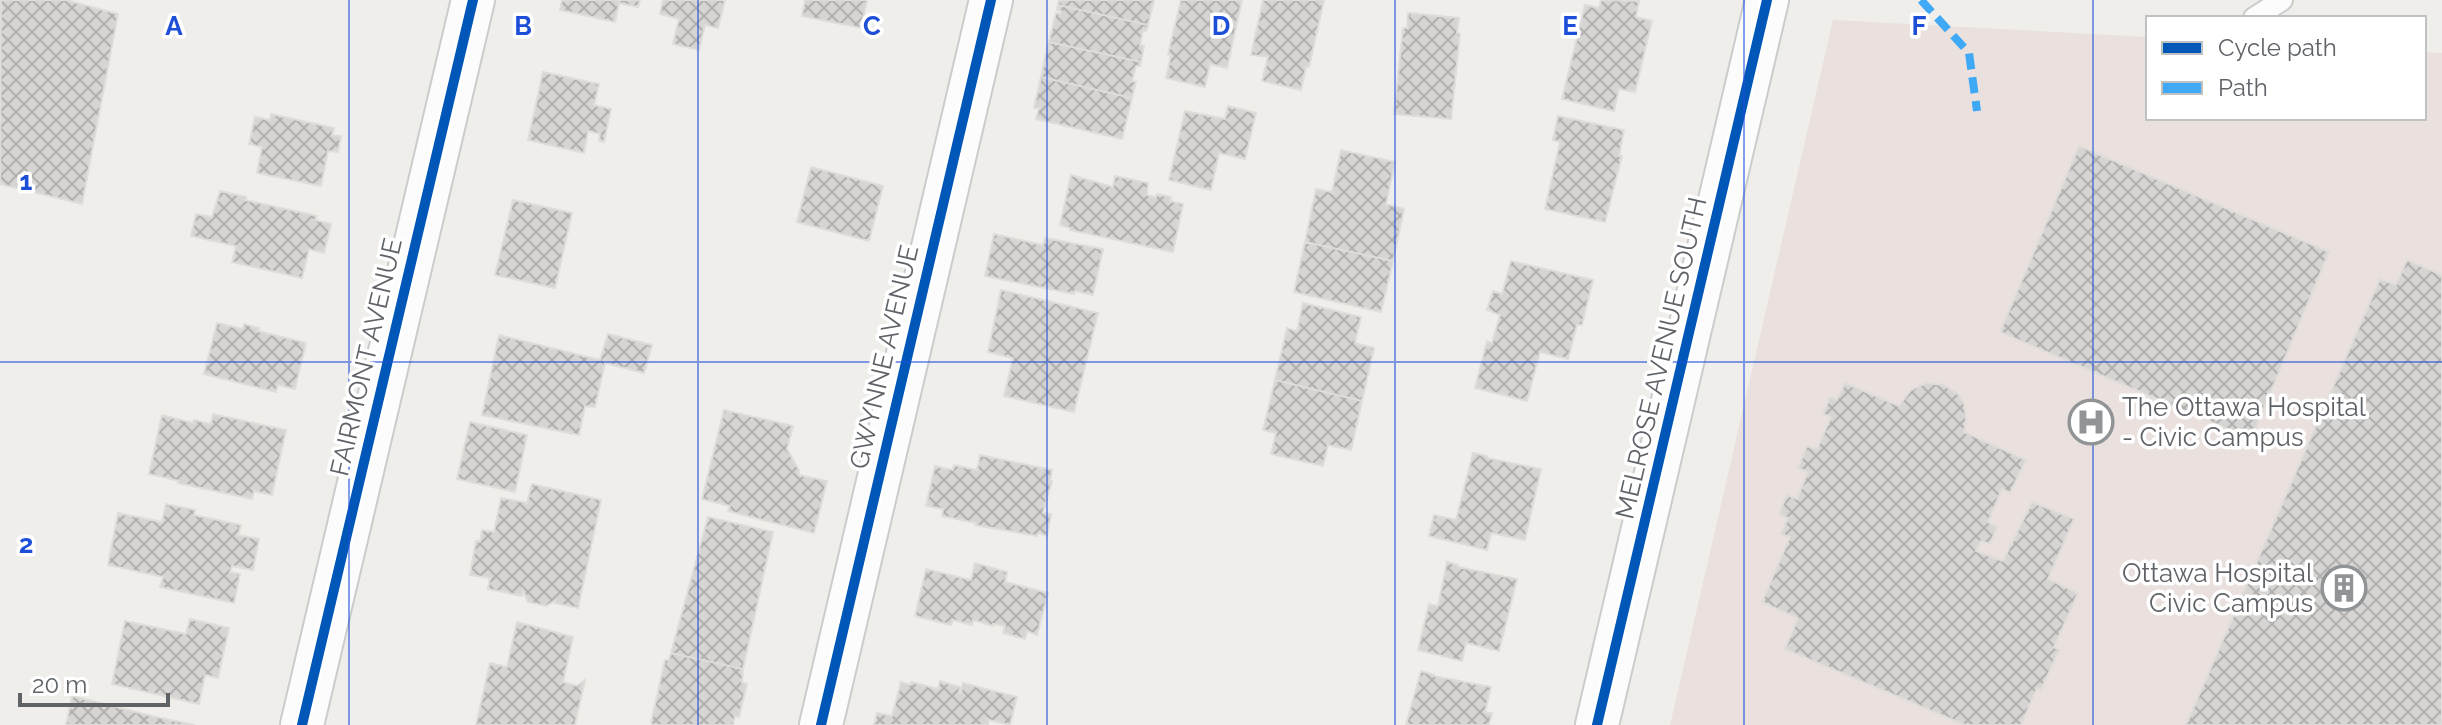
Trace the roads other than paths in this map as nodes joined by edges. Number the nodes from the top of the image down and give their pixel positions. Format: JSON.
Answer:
{"nodes":[{"id":1,"x":473,"y":0,"type":"edge"},
{"id":2,"x":991,"y":0,"type":"edge"},
{"id":3,"x":1767,"y":0,"type":"edge"},
{"id":4,"x":2282,"y":0,"type":"edge"},
{"id":5,"x":2257,"y":16,"type":"edge"},
{"id":6,"x":302,"y":725,"type":"edge"},
{"id":7,"x":821,"y":725,"type":"edge"},
{"id":8,"x":1597,"y":725,"type":"edge"}],
"edges":[{"from":1,"to":6,"type":"street","name":"FAIRMONT AVENUE"},
{"from":2,"to":7,"type":"street","name":"GWYNNE AVENUE"},
{"from":3,"to":8,"type":"street","name":"MELROSE AVENUE SOUTH"},
{"from":4,"to":5,"type":"lane"}]}
